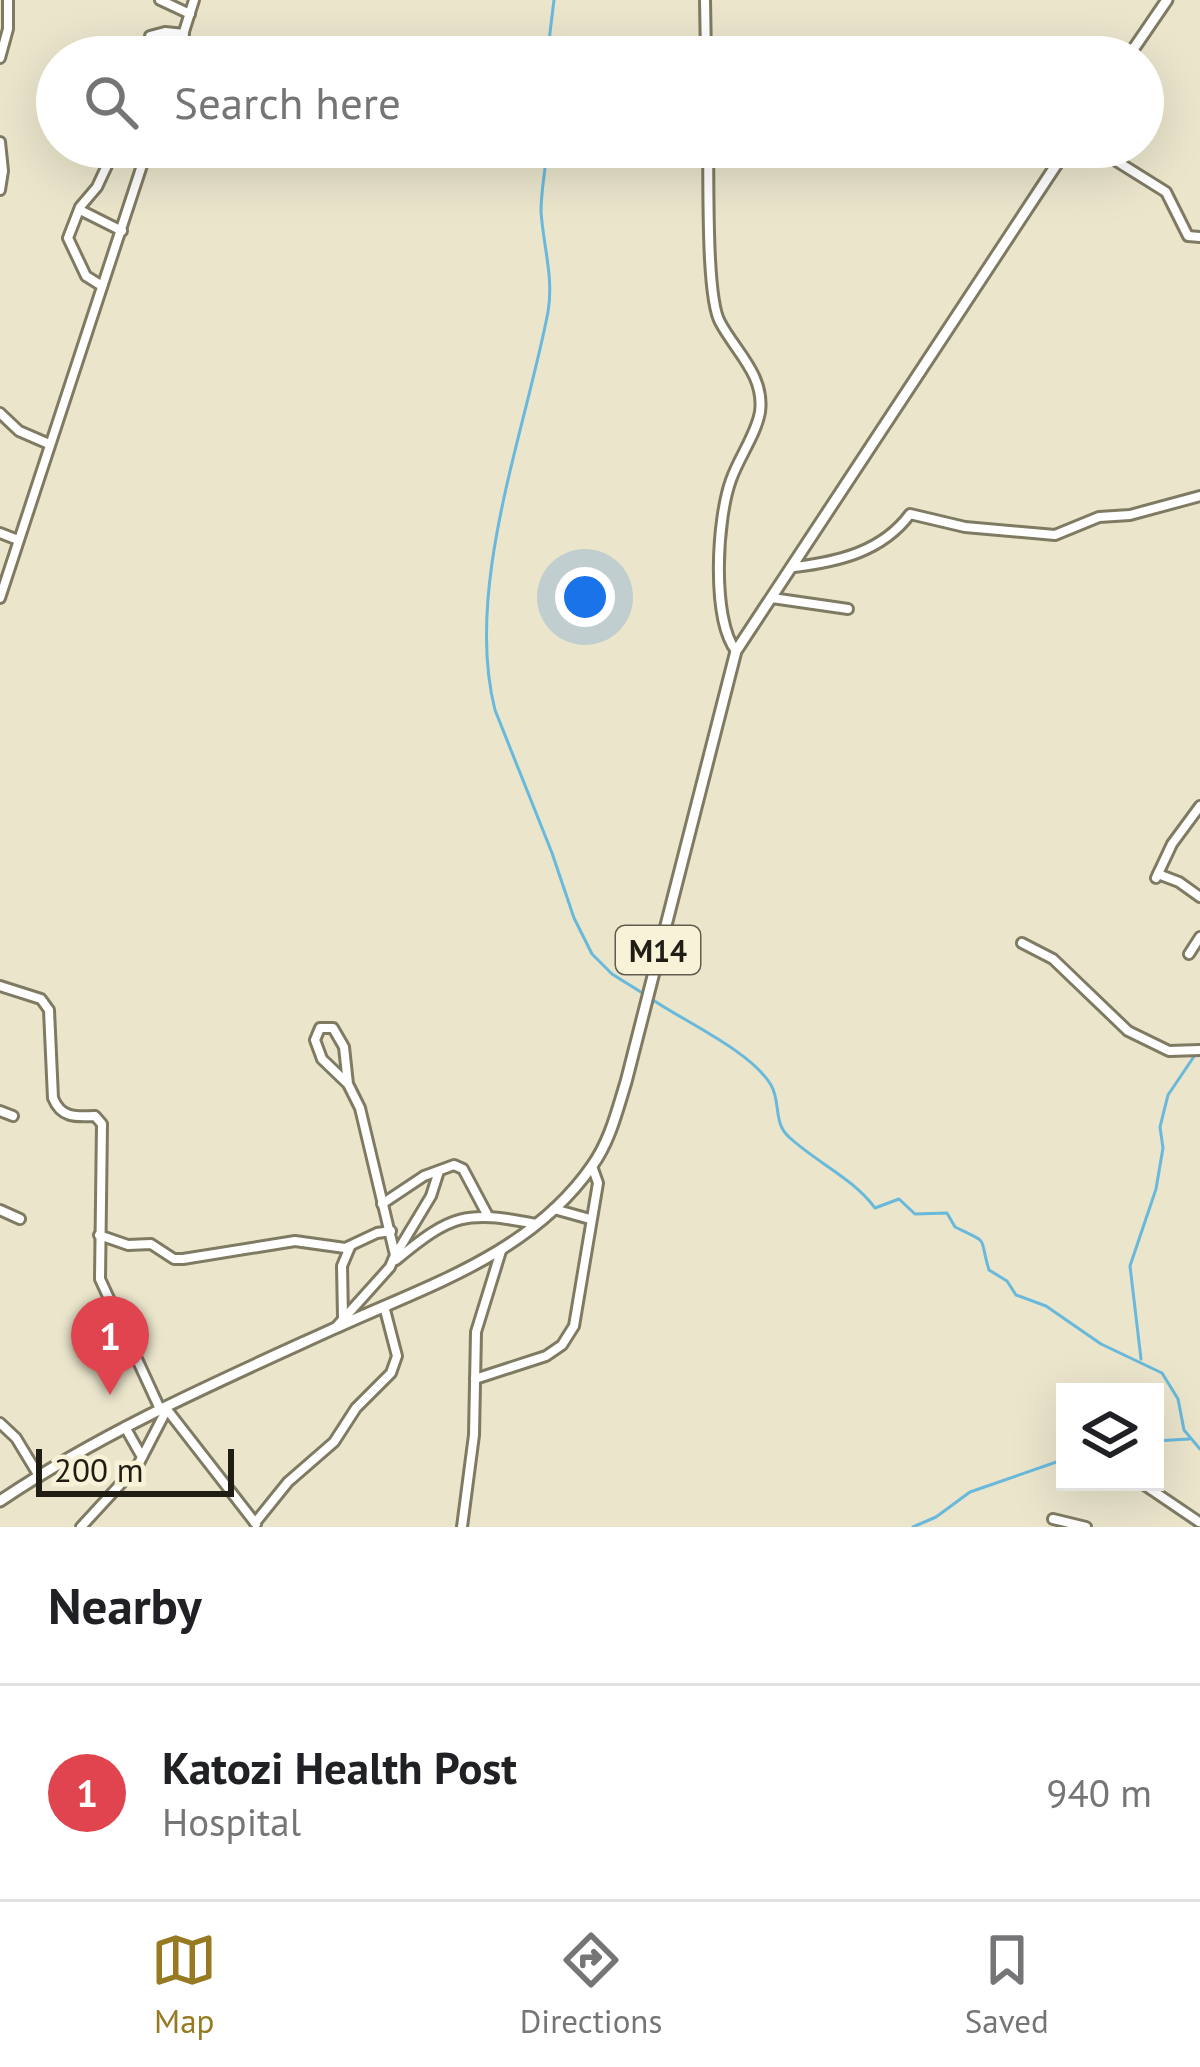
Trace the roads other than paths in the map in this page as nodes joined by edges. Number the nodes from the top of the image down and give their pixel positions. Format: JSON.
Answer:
{"nodes":[{"id":1,"x":8,"y":0,"type":"edge"},
{"id":2,"x":160,"y":0,"type":"edge"},
{"id":3,"x":194,"y":0,"type":"edge"},
{"id":4,"x":705,"y":0,"type":"edge"},
{"id":5,"x":1164,"y":1,"type":"edge"},
{"id":6,"x":190,"y":14,"type":"junction"},
{"id":7,"x":184,"y":34,"type":"joint"},
{"id":8,"x":154,"y":36,"type":"edge"},
{"id":9,"x":706,"y":36,"type":"edge"},
{"id":10,"x":1142,"y":36,"type":"edge"},
{"id":11,"x":0,"y":58,"type":"edge"},
{"id":12,"x":0,"y":142,"type":"edge"},
{"id":13,"x":106,"y":168,"type":"edge"},
{"id":14,"x":142,"y":168,"type":"edge"},
{"id":15,"x":709,"y":168,"type":"edge"},
{"id":16,"x":1054,"y":168,"type":"edge"},
{"id":17,"x":1128,"y":168,"type":"edge"},
{"id":18,"x":0,"y":190,"type":"edge"},
{"id":19,"x":80,"y":210,"type":"junction"},
{"id":20,"x":122,"y":231,"type":"junction"},
{"id":21,"x":1200,"y":237,"type":"edge"},
{"id":22,"x":102,"y":286,"type":"junction"},
{"id":23,"x":0,"y":413,"type":"edge"},
{"id":24,"x":49,"y":444,"type":"junction"},
{"id":25,"x":1200,"y":496,"type":"edge"},
{"id":26,"x":0,"y":532,"type":"edge"},
{"id":27,"x":18,"y":540,"type":"junction"},
{"id":28,"x":794,"y":567,"type":"junction"},
{"id":29,"x":4,"y":571,"type":"edge"},
{"id":30,"x":0,"y":598,"type":"edge"},
{"id":31,"x":772,"y":598,"type":"junction"},
{"id":32,"x":848,"y":609,"type":"dead end"},
{"id":33,"x":736,"y":651,"type":"junction"},
{"id":34,"x":1200,"y":806,"type":"edge"},
{"id":35,"x":1200,"y":897,"type":"edge"},
{"id":36,"x":1200,"y":937,"type":"edge"},
{"id":37,"x":1022,"y":943,"type":"dead end"},
{"id":38,"x":1189,"y":954,"type":"dead end"},
{"id":39,"x":0,"y":986,"type":"edge"},
{"id":40,"x":1200,"y":1050,"type":"edge"},
{"id":41,"x":348,"y":1084,"type":"junction"},
{"id":42,"x":0,"y":1111,"type":"edge"},
{"id":43,"x":13,"y":1115,"type":"dead end"},
{"id":44,"x":592,"y":1166,"type":"junction"},
{"id":45,"x":440,"y":1169,"type":"junction"},
{"id":46,"x":382,"y":1204,"type":"junction"},
{"id":47,"x":553,"y":1208,"type":"junction"},
{"id":48,"x":0,"y":1210,"type":"edge"},
{"id":49,"x":488,"y":1216,"type":"junction"},
{"id":50,"x":20,"y":1219,"type":"dead end"},
{"id":51,"x":590,"y":1219,"type":"junction"},
{"id":52,"x":536,"y":1224,"type":"junction"},
{"id":53,"x":392,"y":1231,"type":"junction"},
{"id":54,"x":99,"y":1235,"type":"junction"},
{"id":55,"x":350,"y":1247,"type":"junction"},
{"id":56,"x":502,"y":1250,"type":"junction"},
{"id":57,"x":394,"y":1258,"type":"junction"},
{"id":58,"x":384,"y":1306,"type":"junction"},
{"id":59,"x":340,"y":1323,"type":"junction"},
{"id":60,"x":475,"y":1379,"type":"junction"},
{"id":61,"x":164,"y":1409,"type":"junction"},
{"id":62,"x":0,"y":1423,"type":"edge"},
{"id":63,"x":125,"y":1427,"type":"junction"},
{"id":64,"x":142,"y":1457,"type":"junction"},
{"id":65,"x":39,"y":1476,"type":"junction"},
{"id":66,"x":1153,"y":1491,"type":"edge"},
{"id":67,"x":0,"y":1501,"type":"edge"},
{"id":68,"x":1053,"y":1520,"type":"dead end"},
{"id":69,"x":1198,"y":1523,"type":"edge"},
{"id":70,"x":257,"y":1525,"type":"edge"},
{"id":71,"x":81,"y":1527,"type":"edge"},
{"id":72,"x":463,"y":1527,"type":"edge"},
{"id":73,"x":1086,"y":1527,"type":"edge"}],
"edges":[{"from":1,"to":11,"type":"street"},
{"from":2,"to":6,"type":"street"},
{"from":3,"to":6,"type":"street"},
{"from":4,"to":9,"type":"street"},
{"from":5,"to":10,"type":"main road"},
{"from":6,"to":7,"type":"street"},
{"from":7,"to":8,"type":"street"},
{"from":12,"to":18,"type":"street"},
{"from":13,"to":19,"type":"street"},
{"from":14,"to":20,"type":"street"},
{"from":15,"to":33,"type":"street"},
{"from":16,"to":28,"type":"main road","number":"M14"},
{"from":17,"to":21,"type":"street"},
{"from":19,"to":20,"type":"street"},
{"from":19,"to":22,"type":"street"},
{"from":20,"to":22,"type":"street"},
{"from":22,"to":24,"type":"street"},
{"from":23,"to":24,"type":"street"},
{"from":24,"to":27,"type":"street"},
{"from":25,"to":28,"type":"street"},
{"from":26,"to":27,"type":"street"},
{"from":27,"to":29,"type":"street"},
{"from":28,"to":31,"type":"main road","number":"M14"},
{"from":29,"to":30,"type":"street"},
{"from":31,"to":32,"type":"street"},
{"from":31,"to":33,"type":"main road","number":"M14"},
{"from":33,"to":44,"type":"main road","number":"M14"},
{"from":34,"to":35,"type":"street"},
{"from":36,"to":38,"type":"street"},
{"from":37,"to":40,"type":"street"},
{"from":39,"to":54,"type":"street"},
{"from":41,"to":41,"type":"street"},
{"from":41,"to":46,"type":"street"},
{"from":42,"to":43,"type":"street"},
{"from":44,"to":47,"type":"main road","number":"M14"},
{"from":44,"to":51,"type":"street"},
{"from":45,"to":46,"type":"street"},
{"from":45,"to":49,"type":"street"},
{"from":45,"to":57,"type":"street"},
{"from":46,"to":53,"type":"street"},
{"from":47,"to":51,"type":"street"},
{"from":47,"to":52,"type":"main road","number":"M14"},
{"from":48,"to":50,"type":"street"},
{"from":49,"to":52,"type":"street"},
{"from":49,"to":57,"type":"street"},
{"from":51,"to":60,"type":"street"},
{"from":52,"to":56,"type":"main road","number":"M14"},
{"from":53,"to":55,"type":"street"},
{"from":53,"to":57,"type":"street"},
{"from":54,"to":55,"type":"street"},
{"from":54,"to":61,"type":"street"},
{"from":55,"to":59,"type":"street"},
{"from":56,"to":58,"type":"main road","number":"M14"},
{"from":56,"to":60,"type":"street"},
{"from":57,"to":59,"type":"street"},
{"from":58,"to":59,"type":"main road","number":"M14"},
{"from":58,"to":70,"type":"street"},
{"from":59,"to":61,"type":"main road","number":"M14"},
{"from":60,"to":72,"type":"street"},
{"from":61,"to":63,"type":"main road","number":"M14"},
{"from":61,"to":64,"type":"street"},
{"from":61,"to":70,"type":"street"},
{"from":62,"to":65,"type":"street"},
{"from":63,"to":64,"type":"street"},
{"from":63,"to":65,"type":"main road","number":"M14"},
{"from":64,"to":71,"type":"street"},
{"from":65,"to":67,"type":"main road","number":"M14"},
{"from":66,"to":69,"type":"street"},
{"from":68,"to":73,"type":"street"}]}
